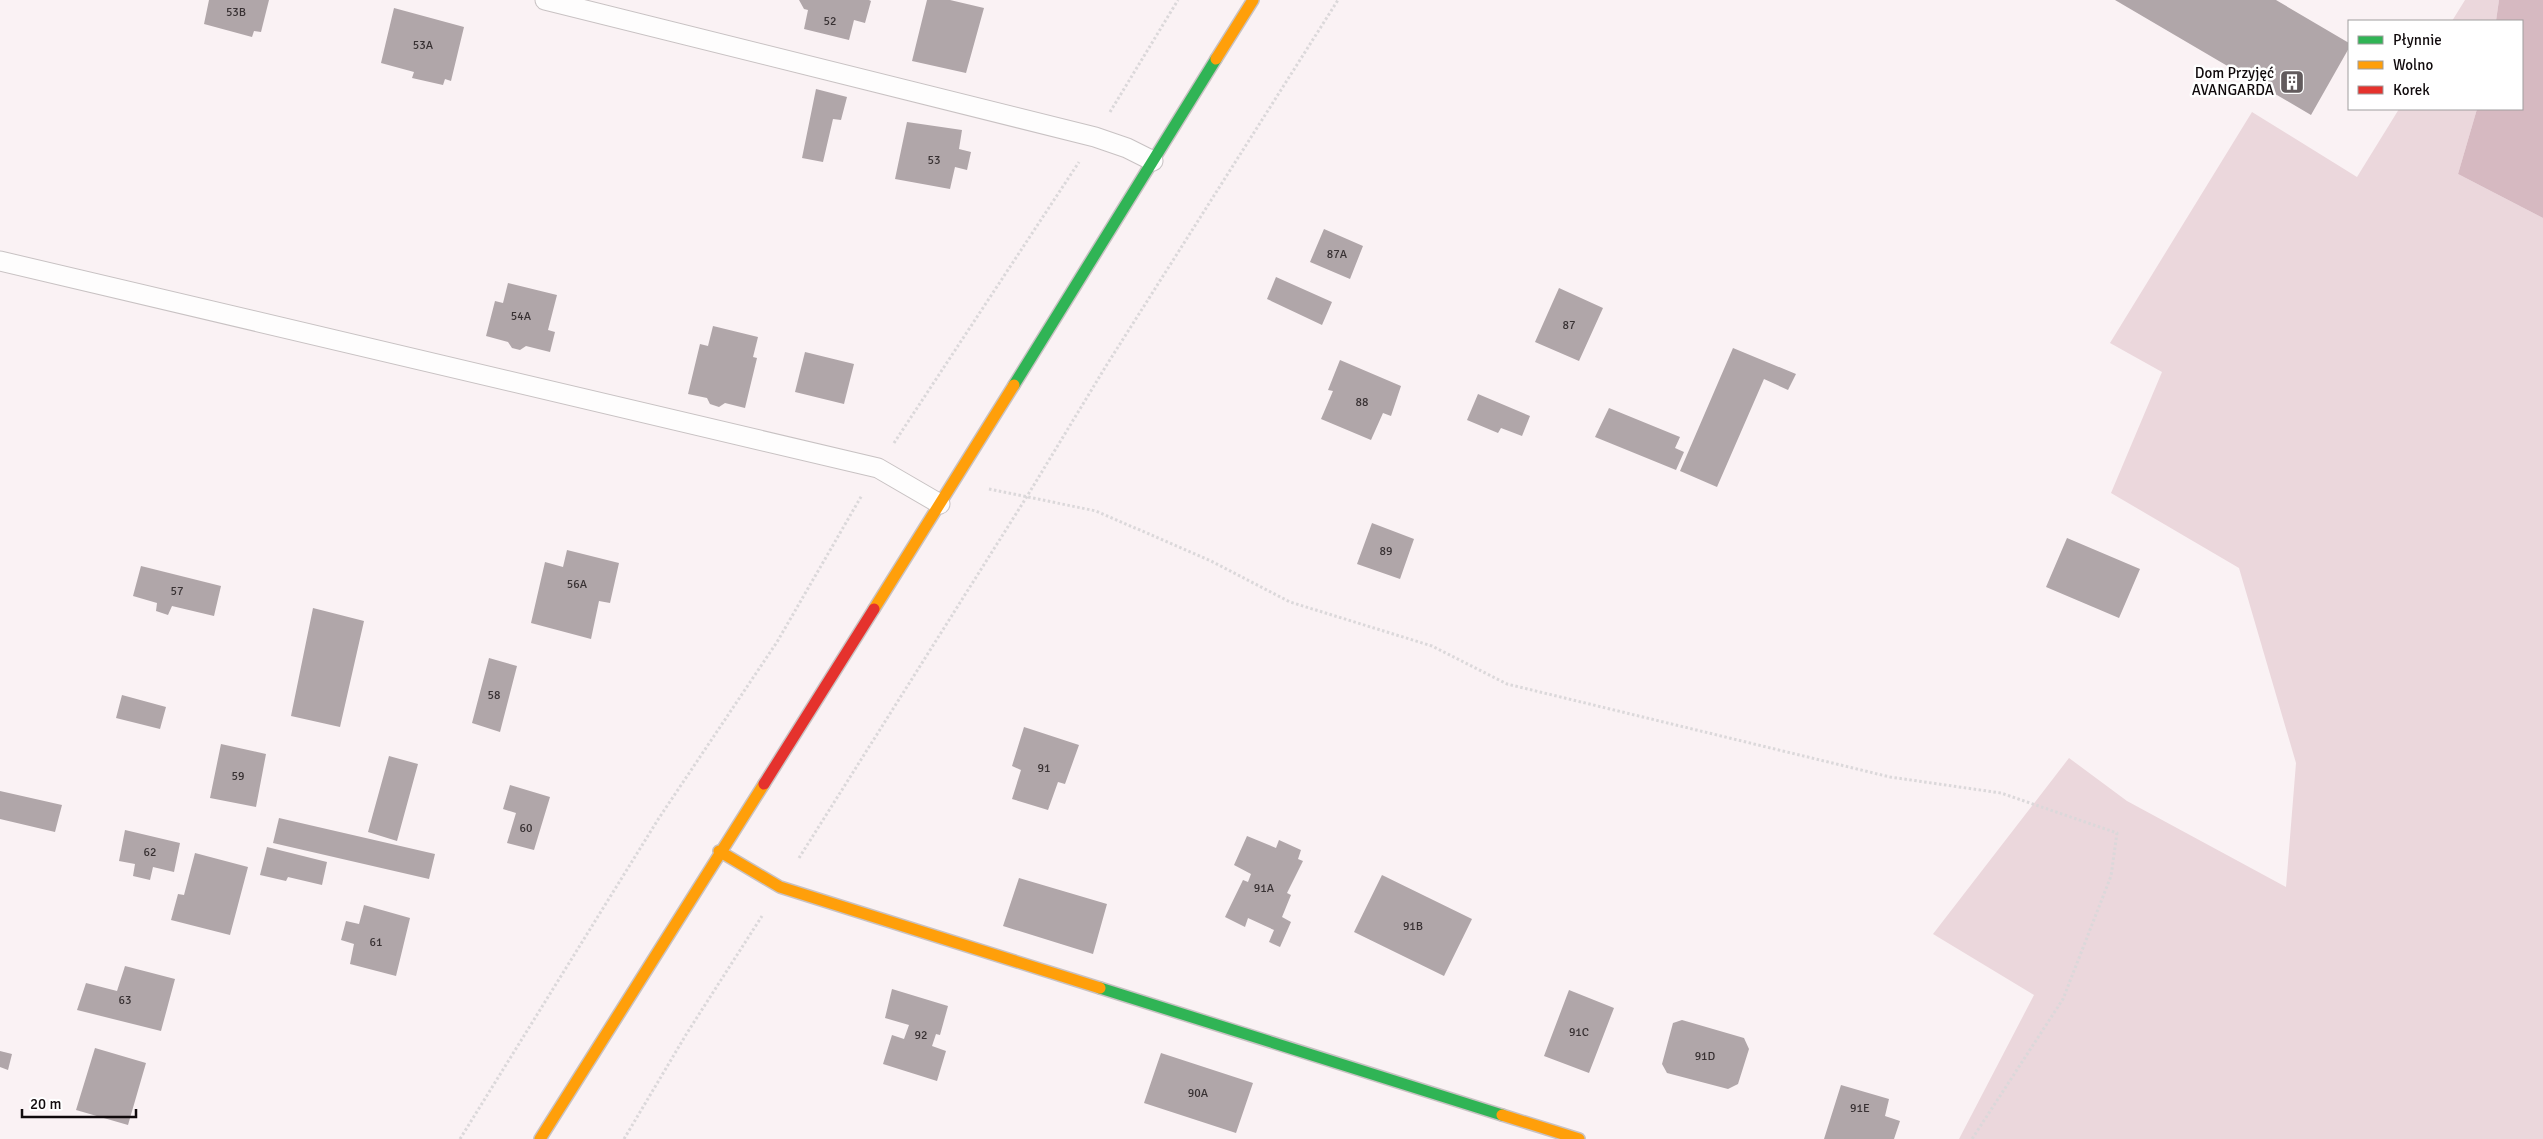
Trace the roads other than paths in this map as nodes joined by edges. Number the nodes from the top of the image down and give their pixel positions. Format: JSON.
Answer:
{"nodes":[{"id":1,"x":545,"y":0,"type":"edge"},
{"id":2,"x":1253,"y":0,"type":"edge"},
{"id":3,"x":1152,"y":161,"type":"junction"},
{"id":4,"x":0,"y":261,"type":"edge"},
{"id":5,"x":940,"y":504,"type":"junction"},
{"id":6,"x":719,"y":851,"type":"junction"},
{"id":7,"x":540,"y":1139,"type":"edge"},
{"id":8,"x":1579,"y":1139,"type":"edge"}],
"edges":[{"from":1,"to":3,"type":"lane"},
{"from":2,"to":3,"type":"main road"},
{"from":3,"to":5,"type":"main road"},
{"from":4,"to":5,"type":"lane"},
{"from":5,"to":6,"type":"main road"},
{"from":6,"to":7,"type":"main road"},
{"from":6,"to":8,"type":"main road"}]}
